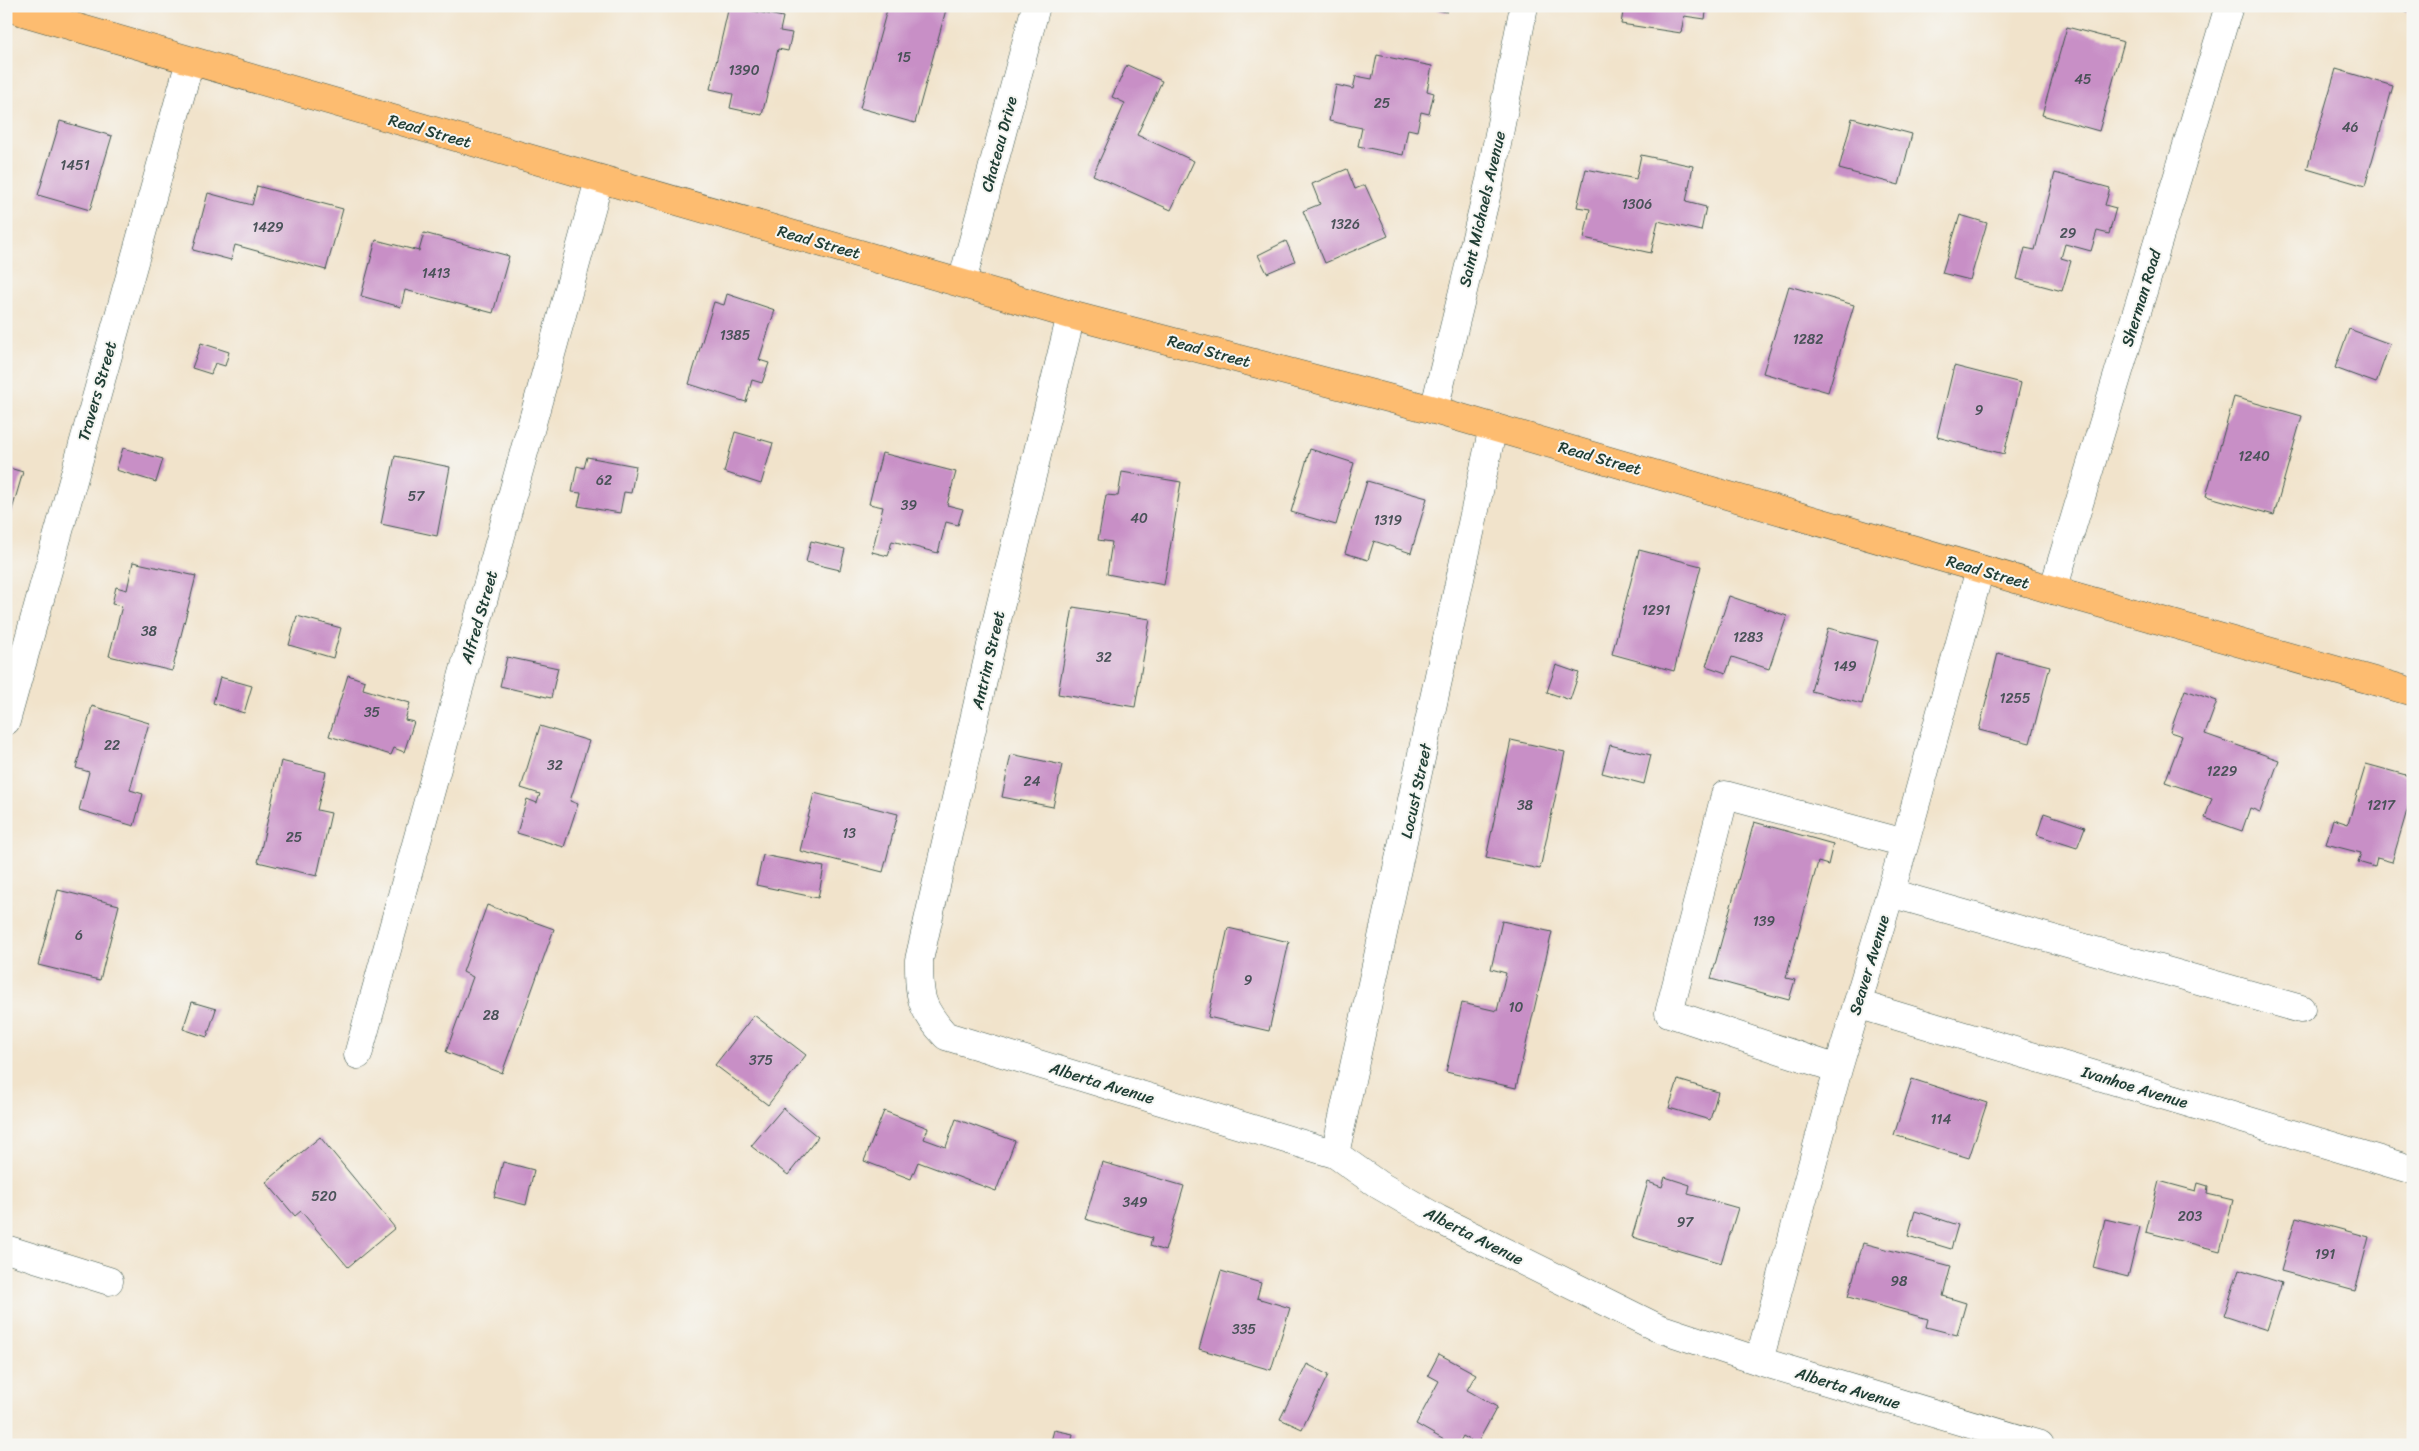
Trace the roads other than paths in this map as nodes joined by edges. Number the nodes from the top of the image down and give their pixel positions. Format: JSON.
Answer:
{"nodes":[{"id":1,"x":1036,"y":6,"type":"edge"},
{"id":2,"x":1524,"y":6,"type":"edge"},
{"id":3,"x":2229,"y":6,"type":"edge"},
{"id":4,"x":6,"y":7,"type":"edge"},
{"id":5,"x":190,"y":61,"type":"junction"},
{"id":6,"x":599,"y":180,"type":"junction"},
{"id":7,"x":962,"y":282,"type":"junction"},
{"id":8,"x":1071,"y":315,"type":"junction"},
{"id":9,"x":1434,"y":410,"type":"junction"},
{"id":10,"x":1493,"y":427,"type":"junction"},
{"id":11,"x":1980,"y":569,"type":"junction"},
{"id":12,"x":2053,"y":590,"type":"junction"},
{"id":13,"x":2413,"y":692,"type":"edge"},
{"id":14,"x":6,"y":722,"type":"edge"},
{"id":15,"x":1905,"y":843,"type":"junction"},
{"id":16,"x":1890,"y":894,"type":"junction"},
{"id":17,"x":1857,"y":1004,"type":"junction"},
{"id":18,"x":924,"y":1006,"type":"joint"},
{"id":19,"x":2300,"y":1009,"type":"dead end"},
{"id":20,"x":358,"y":1055,"type":"dead end"},
{"id":21,"x":1838,"y":1069,"type":"junction"},
{"id":22,"x":1336,"y":1154,"type":"junction"},
{"id":23,"x":2413,"y":1170,"type":"edge"},
{"id":24,"x":6,"y":1249,"type":"edge"},
{"id":25,"x":110,"y":1281,"type":"dead end"},
{"id":26,"x":1759,"y":1361,"type":"junction"},
{"id":27,"x":2040,"y":1445,"type":"edge"}],
"edges":[{"from":1,"to":7,"type":"street","name":"Chateau Drive"},
{"from":2,"to":9,"type":"street","name":"Saint Michaels Avenue"},
{"from":3,"to":12,"type":"street","name":"Sherman Road"},
{"from":4,"to":5,"type":"main road","name":"Read Street"},
{"from":5,"to":6,"type":"main road","name":"Read Street"},
{"from":5,"to":14,"type":"street","name":"Travers Street"},
{"from":6,"to":7,"type":"main road","name":"Read Street"},
{"from":6,"to":20,"type":"street","name":"Alfred Street"},
{"from":7,"to":8,"type":"main road","name":"Read Street"},
{"from":8,"to":9,"type":"main road","name":"Read Street"},
{"from":8,"to":18,"type":"street","name":"Antrim Street"},
{"from":9,"to":10,"type":"main road","name":"Read Street"},
{"from":10,"to":11,"type":"main road","name":"Read Street"},
{"from":10,"to":22,"type":"street","name":"Locust Street"},
{"from":11,"to":12,"type":"main road","name":"Read Street"},
{"from":11,"to":15,"type":"street","name":"Seaver Avenue"},
{"from":12,"to":13,"type":"main road","name":"Read Street"},
{"from":15,"to":16,"type":"street","name":"Seaver Avenue"},
{"from":15,"to":21,"type":"street"},
{"from":16,"to":17,"type":"street","name":"Seaver Avenue"},
{"from":16,"to":19,"type":"street"},
{"from":17,"to":21,"type":"street","name":"Seaver Avenue"},
{"from":17,"to":23,"type":"street","name":"Ivanhoe Avenue"},
{"from":18,"to":22,"type":"street","name":"Alberta Avenue"},
{"from":21,"to":26,"type":"street","name":"Seaver Avenue"},
{"from":22,"to":26,"type":"street","name":"Alberta Avenue"},
{"from":24,"to":25,"type":"street"},
{"from":26,"to":27,"type":"street","name":"Alberta Avenue"}]}
